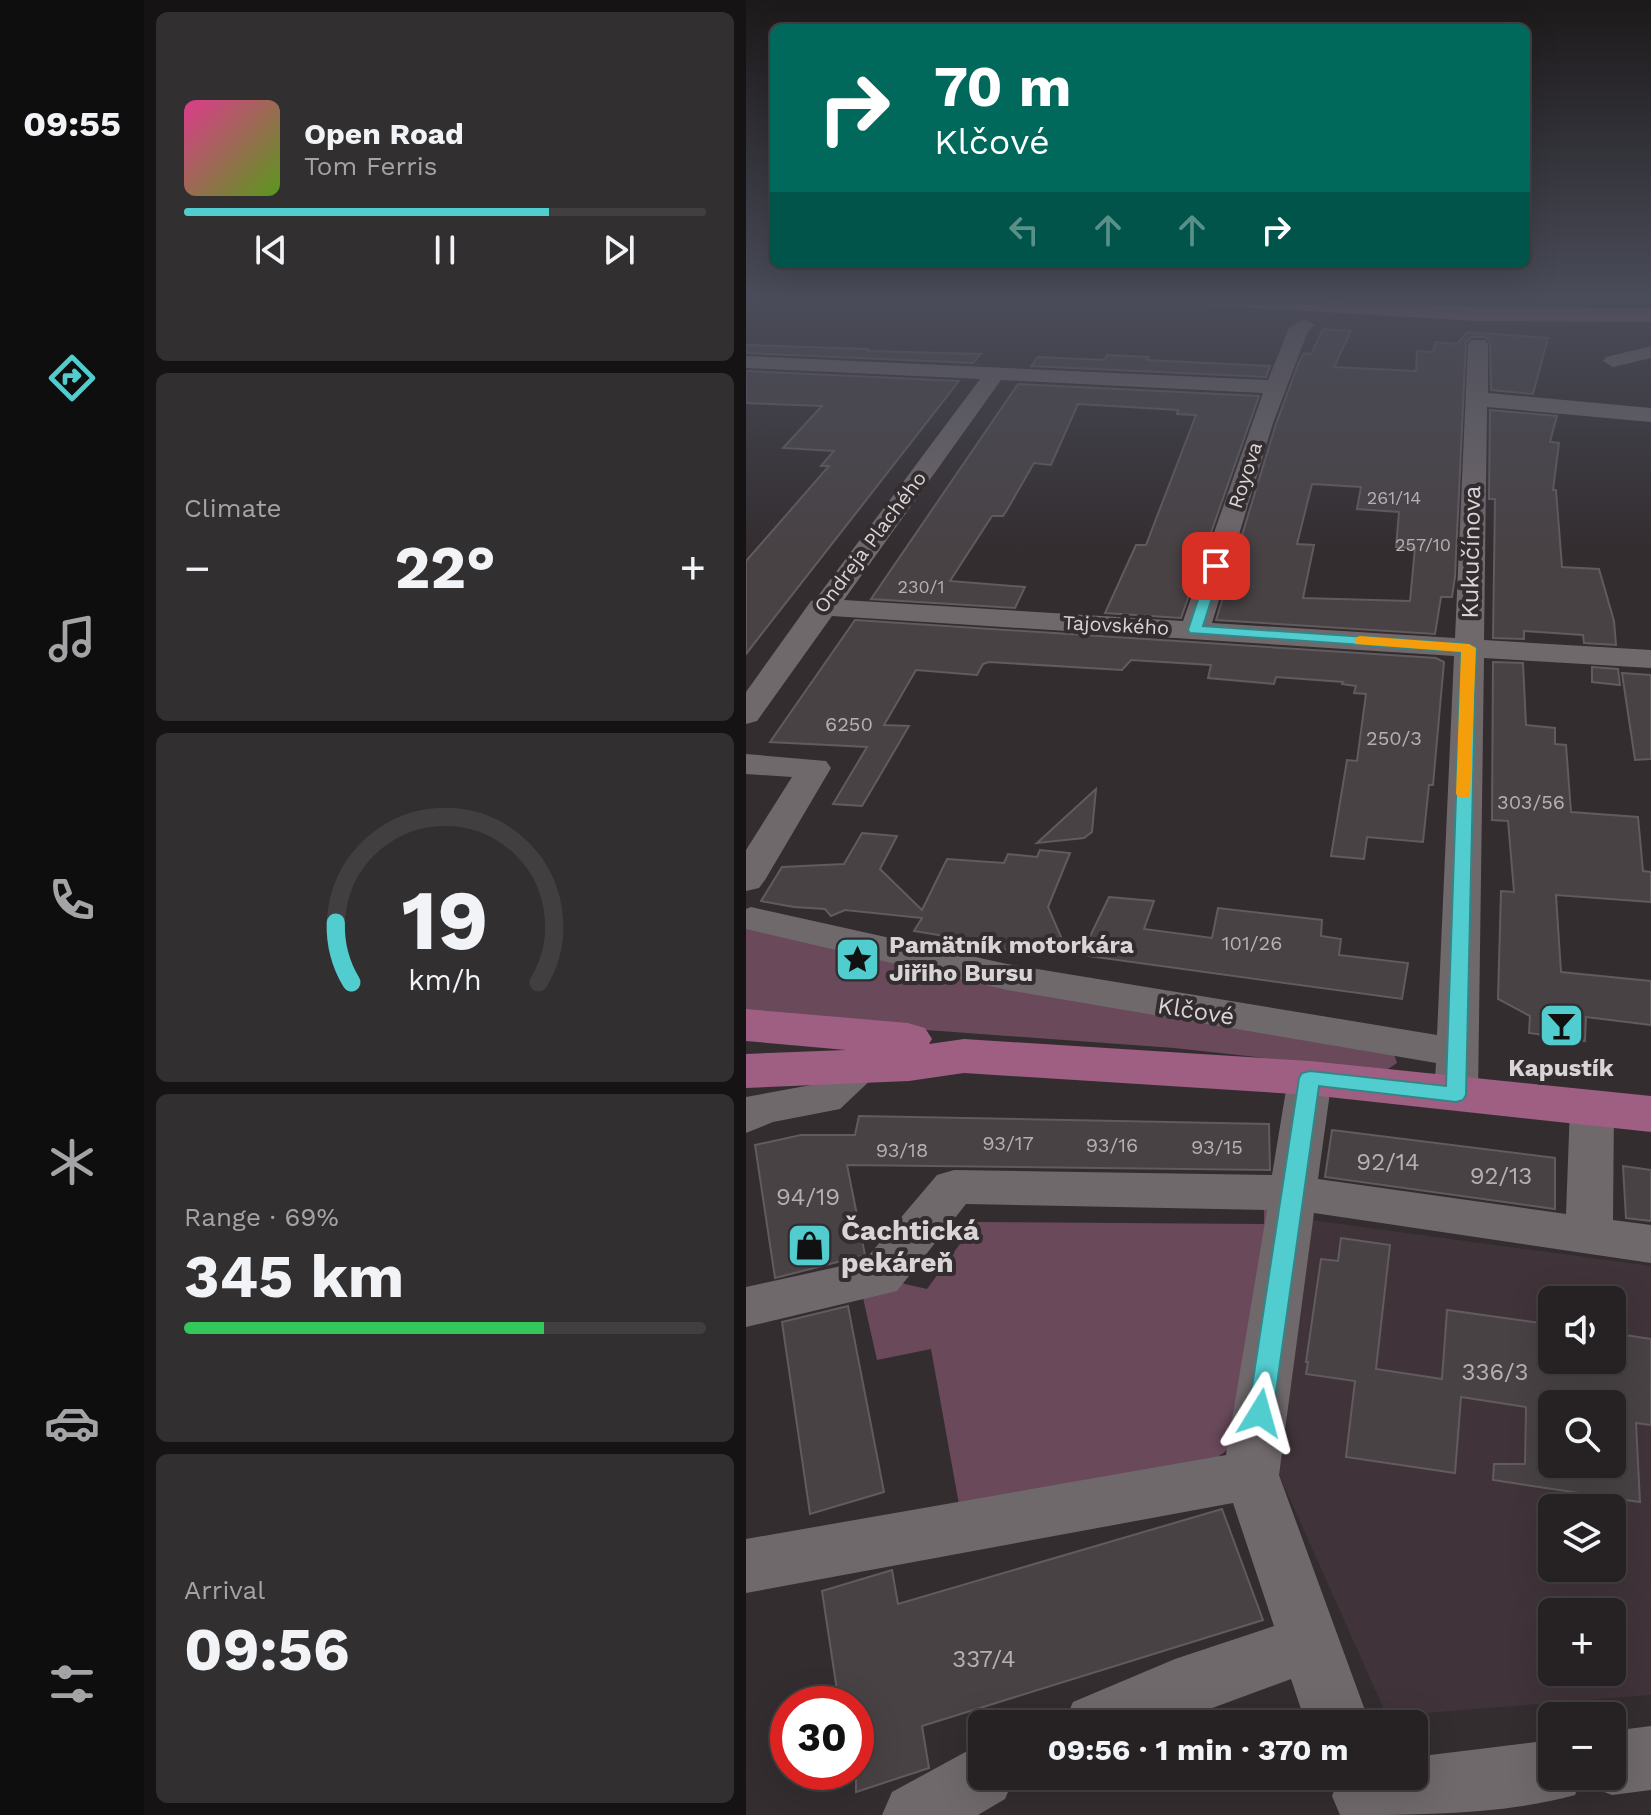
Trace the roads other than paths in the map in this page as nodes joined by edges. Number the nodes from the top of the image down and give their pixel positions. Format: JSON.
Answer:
{"nodes":[{"id":1,"x":988,"y":383,"type":"edge"},
{"id":2,"x":1196,"y":383,"type":"edge"},
{"id":3,"x":1278,"y":383,"type":"edge"},
{"id":4,"x":1477,"y":383,"type":"edge"},
{"id":5,"x":1276,"y":387,"type":"junction"},
{"id":6,"x":1476,"y":399,"type":"junction"},
{"id":7,"x":1651,"y":415,"type":"edge"},
{"id":8,"x":821,"y":607,"type":"junction"},
{"id":9,"x":1195,"y":630,"type":"junction"},
{"id":10,"x":1469,"y":648,"type":"junction"},
{"id":11,"x":1651,"y":659,"type":"edge"},
{"id":12,"x":746,"y":714,"type":"edge"},
{"id":13,"x":746,"y":764,"type":"edge"},
{"id":14,"x":746,"y":880,"type":"edge"},
{"id":15,"x":751,"y":919,"type":"dead end"},
{"id":16,"x":746,"y":1025,"type":"edge"},
{"id":17,"x":964,"y":1056,"type":"junction"},
{"id":18,"x":861,"y":1065,"type":"junction"},
{"id":19,"x":746,"y":1071,"type":"edge"},
{"id":20,"x":1456,"y":1073,"type":"junction"},
{"id":21,"x":1310,"y":1078,"type":"junction"},
{"id":22,"x":1592,"y":1107,"type":"junction"},
{"id":23,"x":1651,"y":1114,"type":"edge"},
{"id":24,"x":746,"y":1117,"type":"edge"},
{"id":25,"x":1293,"y":1193,"type":"junction"},
{"id":26,"x":1589,"y":1236,"type":"junction"},
{"id":27,"x":1651,"y":1244,"type":"edge"},
{"id":28,"x":746,"y":1307,"type":"edge"},
{"id":29,"x":1251,"y":1475,"type":"junction"},
{"id":30,"x":746,"y":1566,"type":"edge"},
{"id":31,"x":1308,"y":1644,"type":"junction"},
{"id":32,"x":1128,"y":1710,"type":"edge"},
{"id":33,"x":1333,"y":1710,"type":"edge"},
{"id":34,"x":1651,"y":1758,"type":"edge"},
{"id":35,"x":1626,"y":1761,"type":"edge"},
{"id":36,"x":1538,"y":1774,"type":"edge"},
{"id":37,"x":968,"y":1784,"type":"edge"},
{"id":38,"x":1365,"y":1796,"type":"edge"},
{"id":39,"x":915,"y":1815,"type":"edge"}],
"edges":[{"from":1,"to":8,"type":"street","name":"Ondreja Plachého"},
{"from":2,"to":5,"type":"street"},
{"from":3,"to":5,"type":"street","name":"Royova"},
{"from":4,"to":6,"type":"street","name":"Kukučínova"},
{"from":5,"to":9,"type":"street","name":"Royova"},
{"from":6,"to":7,"type":"street"},
{"from":6,"to":10,"type":"street","name":"Kukučínova"},
{"from":8,"to":9,"type":"street","name":"Tajovského"},
{"from":8,"to":12,"type":"street","name":"Ondreja Plachého"},
{"from":9,"to":10,"type":"street","name":"Tajovského"},
{"from":10,"to":11,"type":"street","name":"Tajovského"},
{"from":10,"to":20,"type":"street","name":"Kukučínova"},
{"from":13,"to":14,"type":"street"},
{"from":15,"to":20,"type":"street","name":"Klčové"},
{"from":16,"to":17,"type":"main road","name":"Klčové"},
{"from":17,"to":18,"type":"main road","name":"Klčové"},
{"from":17,"to":21,"type":"main road","name":"Klčové"},
{"from":18,"to":19,"type":"main road","name":"Klčové"},
{"from":18,"to":24,"type":"street"},
{"from":20,"to":21,"type":"main road","name":"Klčové"},
{"from":20,"to":22,"type":"main road","name":"Klčové"},
{"from":21,"to":25,"type":"street"},
{"from":22,"to":23,"type":"main road","name":"Klčové"},
{"from":22,"to":26,"type":"street"},
{"from":25,"to":26,"type":"street"},
{"from":25,"to":28,"type":"street"},
{"from":25,"to":29,"type":"street"},
{"from":26,"to":27,"type":"street"},
{"from":29,"to":30,"type":"street"},
{"from":29,"to":31,"type":"street"},
{"from":31,"to":32,"type":"street"},
{"from":31,"to":33,"type":"street"},
{"from":34,"to":35,"type":"street"},
{"from":36,"to":38,"type":"street"},
{"from":37,"to":39,"type":"street"}]}
